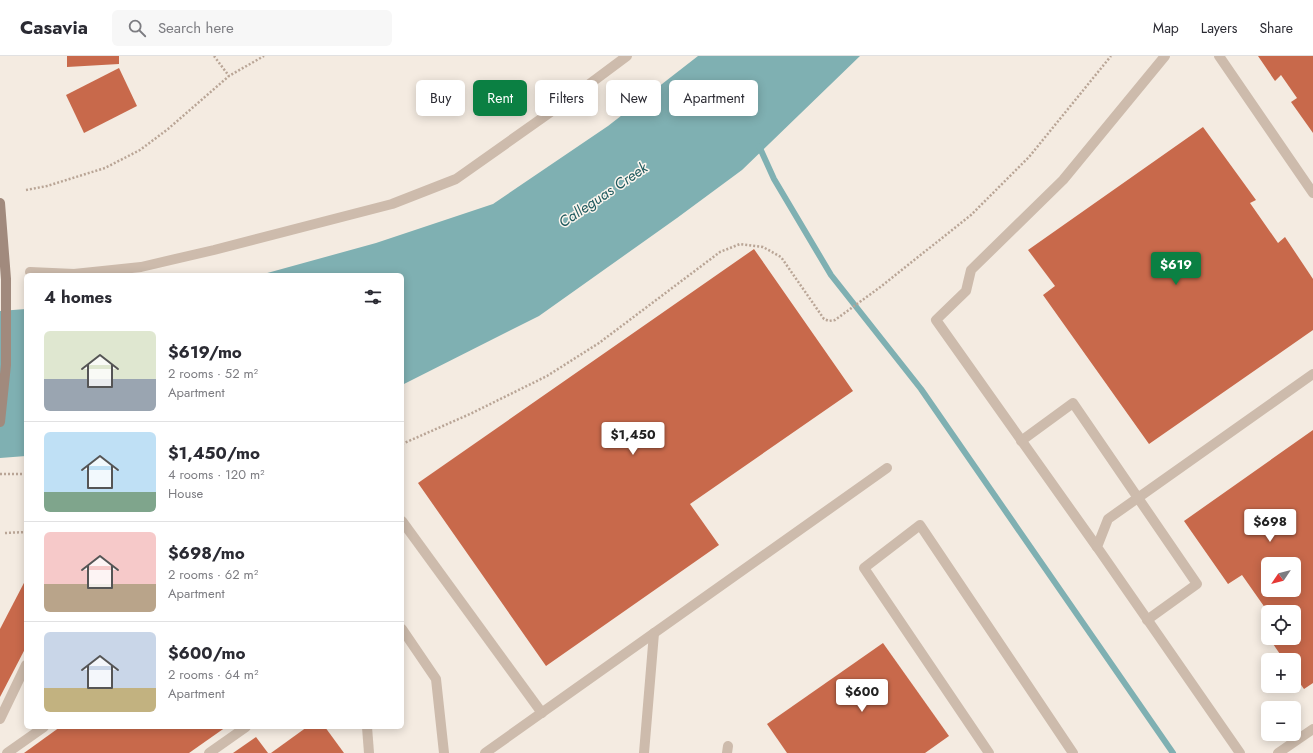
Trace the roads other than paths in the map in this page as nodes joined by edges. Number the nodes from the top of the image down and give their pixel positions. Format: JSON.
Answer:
{"nodes":[{"id":1,"x":627,"y":56,"type":"edge"},
{"id":2,"x":1165,"y":56,"type":"edge"},
{"id":3,"x":1219,"y":56,"type":"edge"},
{"id":4,"x":1313,"y":193,"type":"edge"},
{"id":5,"x":0,"y":203,"type":"edge"},
{"id":6,"x":30,"y":272,"type":"dead end"},
{"id":7,"x":52,"y":273,"type":"edge"},
{"id":8,"x":84,"y":273,"type":"edge"},
{"id":9,"x":1313,"y":374,"type":"edge"},
{"id":10,"x":0,"y":422,"type":"edge"},
{"id":11,"x":1021,"y":441,"type":"junction"},
{"id":12,"x":887,"y":468,"type":"dead end"},
{"id":13,"x":1138,"y":498,"type":"junction"},
{"id":14,"x":404,"y":524,"type":"edge"},
{"id":15,"x":1096,"y":547,"type":"junction"},
{"id":16,"x":1147,"y":620,"type":"junction"},
{"id":17,"x":404,"y":633,"type":"edge"},
{"id":18,"x":654,"y":633,"type":"junction"},
{"id":19,"x":24,"y":669,"type":"edge"},
{"id":20,"x":542,"y":713,"type":"junction"},
{"id":21,"x":0,"y":719,"type":"edge"},
{"id":22,"x":41,"y":729,"type":"edge"},
{"id":23,"x":243,"y":729,"type":"edge"},
{"id":24,"x":367,"y":729,"type":"edge"},
{"id":25,"x":1313,"y":729,"type":"edge"},
{"id":26,"x":7,"y":753,"type":"edge"},
{"id":27,"x":209,"y":753,"type":"edge"},
{"id":28,"x":369,"y":753,"type":"edge"},
{"id":29,"x":444,"y":753,"type":"edge"},
{"id":30,"x":486,"y":753,"type":"edge"},
{"id":31,"x":644,"y":753,"type":"edge"},
{"id":32,"x":989,"y":753,"type":"edge"},
{"id":33,"x":1073,"y":753,"type":"edge"},
{"id":34,"x":1240,"y":753,"type":"edge"},
{"id":35,"x":1278,"y":753,"type":"edge"}],
"edges":[{"from":1,"to":8,"type":"lane"},
{"from":2,"to":11,"type":"lane"},
{"from":3,"to":4,"type":"lane"},
{"from":5,"to":10,"type":"main road"},
{"from":6,"to":7,"type":"lane"},
{"from":9,"to":13,"type":"lane"},
{"from":11,"to":13,"type":"lane"},
{"from":11,"to":15,"type":"lane"},
{"from":12,"to":18,"type":"lane"},
{"from":13,"to":15,"type":"lane"},
{"from":13,"to":16,"type":"lane"},
{"from":14,"to":20,"type":"lane"},
{"from":15,"to":16,"type":"lane"},
{"from":16,"to":34,"type":"lane"},
{"from":17,"to":29,"type":"lane"},
{"from":18,"to":20,"type":"lane"},
{"from":18,"to":31,"type":"lane"},
{"from":19,"to":21,"type":"lane"},
{"from":20,"to":30,"type":"lane"},
{"from":22,"to":26,"type":"lane"},
{"from":23,"to":27,"type":"lane"},
{"from":24,"to":28,"type":"lane"},
{"from":25,"to":35,"type":"lane"},
{"from":32,"to":33,"type":"lane"}]}
